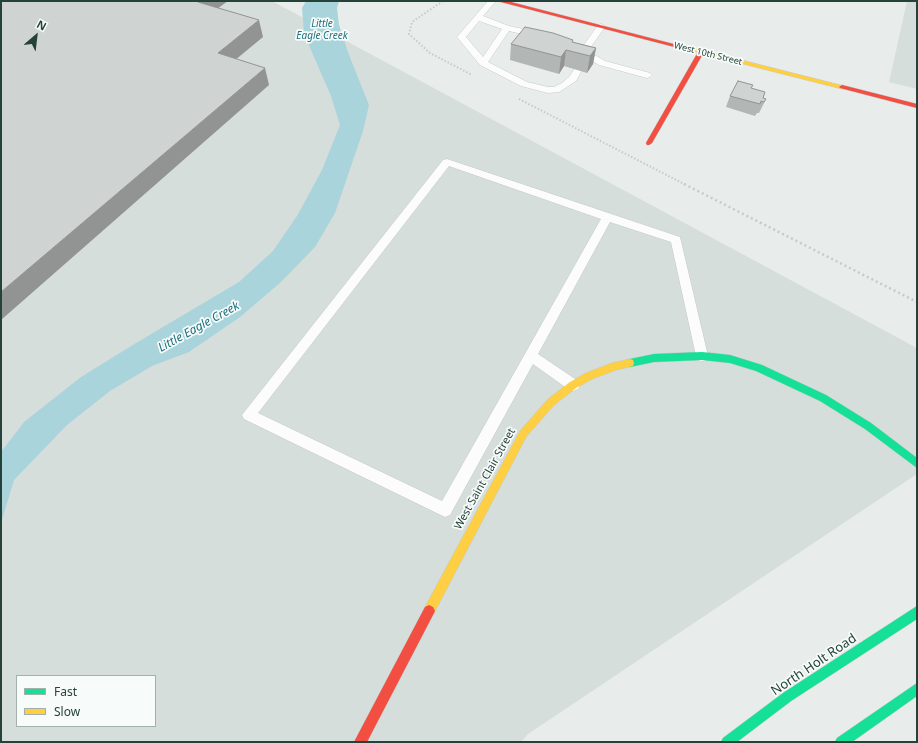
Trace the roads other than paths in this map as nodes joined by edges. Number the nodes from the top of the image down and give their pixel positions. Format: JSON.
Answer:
{"nodes":[{"id":1,"x":492,"y":1,"type":"edge"},
{"id":2,"x":500,"y":1,"type":"edge"},
{"id":3,"x":477,"y":17,"type":"junction"},
{"id":4,"x":601,"y":27,"type":"junction"},
{"id":5,"x":507,"y":28,"type":"junction"},
{"id":6,"x":547,"y":38,"type":"edge"},
{"id":7,"x":563,"y":46,"type":"edge"},
{"id":8,"x":701,"y":52,"type":"junction"},
{"id":9,"x":582,"y":56,"type":"junction"},
{"id":10,"x":483,"y":63,"type":"junction"},
{"id":11,"x":578,"y":70,"type":"dead end"},
{"id":12,"x":647,"y":75,"type":"dead end"},
{"id":13,"x":917,"y":106,"type":"edge"},
{"id":14,"x":648,"y":143,"type":"dead end"},
{"id":15,"x":608,"y":217,"type":"junction"},
{"id":16,"x":530,"y":355,"type":"junction"},
{"id":17,"x":702,"y":356,"type":"junction"},
{"id":18,"x":572,"y":385,"type":"junction"},
{"id":19,"x":917,"y":464,"type":"edge"},
{"id":20,"x":917,"y":612,"type":"edge"},
{"id":21,"x":917,"y":688,"type":"edge"},
{"id":22,"x":360,"y":742,"type":"edge"},
{"id":23,"x":727,"y":742,"type":"edge"},
{"id":24,"x":841,"y":742,"type":"edge"}],
"edges":[{"from":1,"to":3,"type":"lane"},
{"from":2,"to":4,"type":"street","name":"West 10th Street"},
{"from":3,"to":5,"type":"lane"},
{"from":3,"to":10,"type":"lane"},
{"from":4,"to":8,"type":"street","name":"West 10th Street"},
{"from":4,"to":9,"type":"lane"},
{"from":5,"to":6,"type":"lane"},
{"from":5,"to":10,"type":"lane"},
{"from":7,"to":9,"type":"lane"},
{"from":8,"to":13,"type":"street","name":"West 10th Street"},
{"from":8,"to":14,"type":"street"},
{"from":9,"to":12,"type":"lane"},
{"from":10,"to":11,"type":"lane"},
{"from":15,"to":16,"type":"lane"},
{"from":15,"to":16,"type":"lane"},
{"from":15,"to":17,"type":"lane"},
{"from":16,"to":18,"type":"lane"},
{"from":17,"to":18,"type":"street","name":"West Saint Clair Street"},
{"from":17,"to":19,"type":"street","name":"West Saint Clair Street"},
{"from":18,"to":22,"type":"street","name":"West Saint Clair Street"},
{"from":20,"to":23,"type":"street","name":"North Holt Road"},
{"from":21,"to":24,"type":"street"}]}
